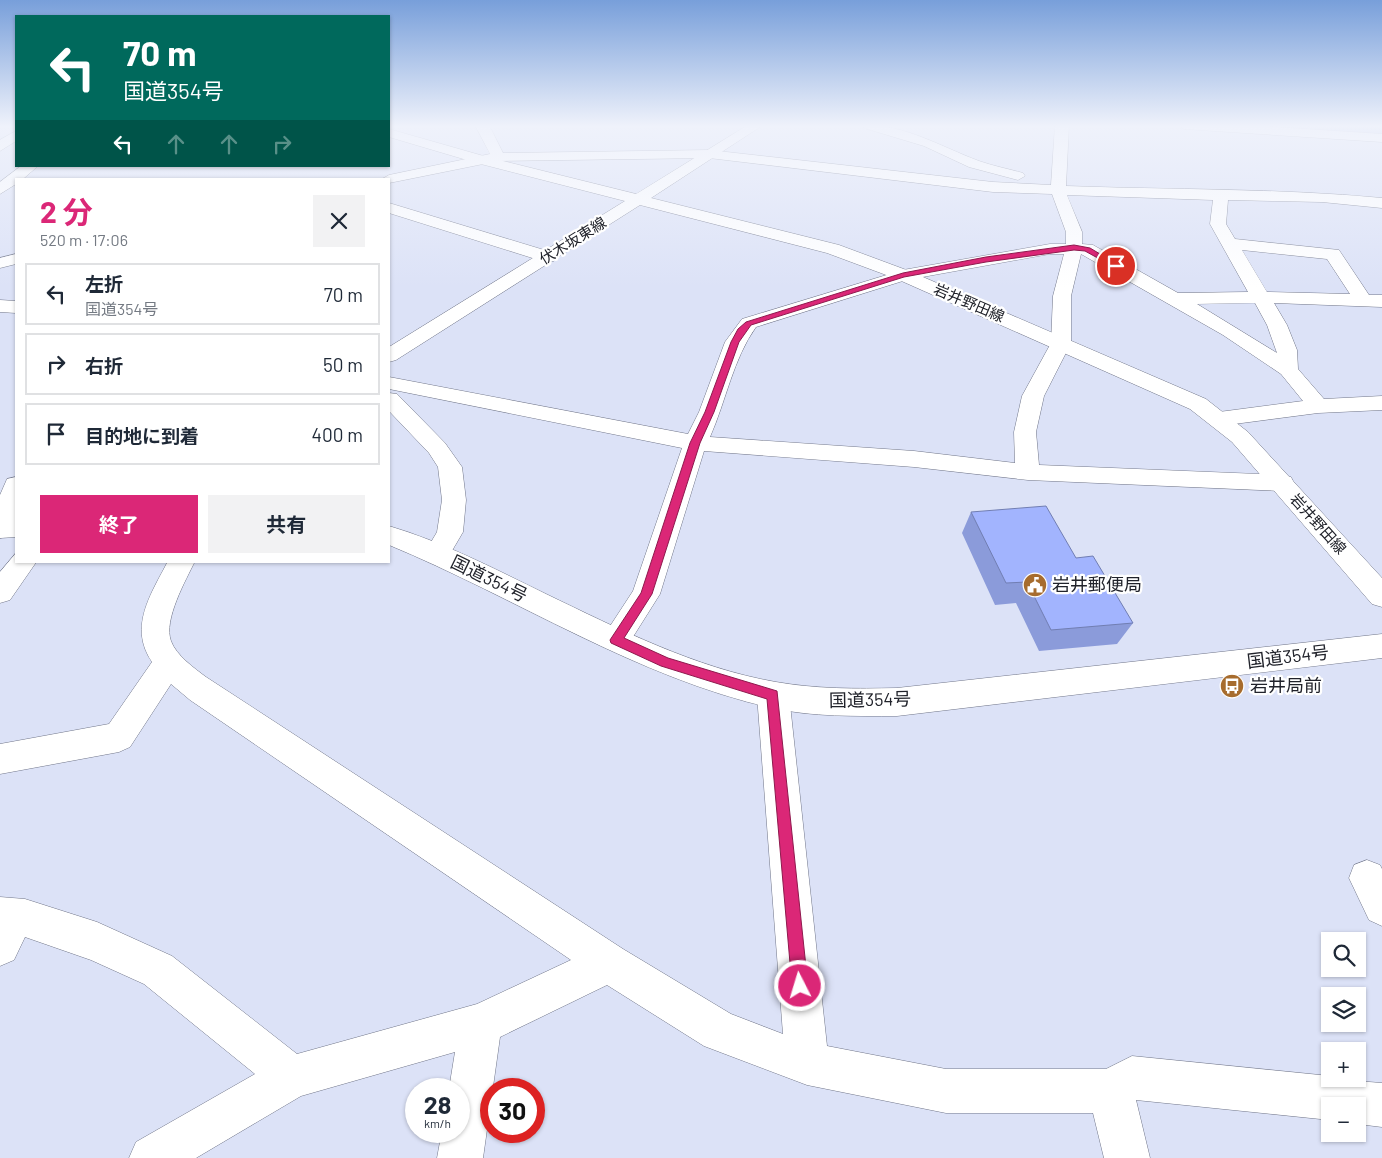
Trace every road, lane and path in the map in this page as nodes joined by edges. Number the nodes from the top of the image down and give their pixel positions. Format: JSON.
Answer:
{"nodes":[{"id":1,"x":561,"y":179,"type":"edge"},
{"id":2,"x":670,"y":179,"type":"edge"},
{"id":3,"x":916,"y":179,"type":"edge"},
{"id":4,"x":1027,"y":179,"type":"edge"},
{"id":5,"x":1059,"y":179,"type":"edge"},
{"id":6,"x":1038,"y":189,"type":"junction"},
{"id":7,"x":1058,"y":190,"type":"junction"},
{"id":8,"x":1221,"y":195,"type":"junction"},
{"id":9,"x":640,"y":198,"type":"junction"},
{"id":10,"x":1382,"y":203,"type":"edge"},
{"id":11,"x":390,"y":208,"type":"edge"},
{"id":12,"x":1231,"y":244,"type":"junction"},
{"id":13,"x":1074,"y":248,"type":"junction"},
{"id":14,"x":548,"y":257,"type":"junction"},
{"id":15,"x":15,"y":259,"type":"edge"},
{"id":16,"x":0,"y":263,"type":"edge"},
{"id":17,"x":903,"y":275,"type":"junction"},
{"id":18,"x":1261,"y":297,"type":"junction"},
{"id":19,"x":1174,"y":299,"type":"junction"},
{"id":20,"x":1363,"y":300,"type":"junction"},
{"id":21,"x":1382,"y":301,"type":"edge"},
{"id":22,"x":0,"y":306,"type":"edge"},
{"id":23,"x":15,"y":308,"type":"edge"},
{"id":24,"x":1061,"y":343,"type":"junction"},
{"id":25,"x":390,"y":355,"type":"edge"},
{"id":26,"x":1288,"y":370,"type":"junction"},
{"id":27,"x":390,"y":383,"type":"edge"},
{"id":28,"x":390,"y":399,"type":"edge"},
{"id":29,"x":1382,"y":403,"type":"edge"},
{"id":30,"x":1318,"y":406,"type":"junction"},
{"id":31,"x":1219,"y":419,"type":"junction"},
{"id":32,"x":695,"y":443,"type":"junction"},
{"id":33,"x":1028,"y":472,"type":"junction"},
{"id":34,"x":1282,"y":483,"type":"junction"},
{"id":35,"x":15,"y":487,"type":"edge"},
{"id":36,"x":15,"y":528,"type":"edge"},
{"id":37,"x":0,"y":529,"type":"edge"},
{"id":38,"x":390,"y":535,"type":"edge"},
{"id":39,"x":437,"y":554,"type":"junction"},
{"id":40,"x":22,"y":563,"type":"edge"},
{"id":41,"x":181,"y":563,"type":"edge"},
{"id":42,"x":0,"y":592,"type":"edge"},
{"id":43,"x":1382,"y":596,"type":"edge"},
{"id":44,"x":616,"y":640,"type":"junction"},
{"id":45,"x":1382,"y":646,"type":"edge"},
{"id":46,"x":169,"y":661,"type":"junction"},
{"id":47,"x":773,"y":695,"type":"junction"},
{"id":48,"x":0,"y":759,"type":"edge"},
{"id":49,"x":5,"y":926,"type":"edge"},
{"id":50,"x":609,"y":963,"type":"junction"},
{"id":51,"x":481,"y":1024,"type":"junction"},
{"id":52,"x":807,"y":1064,"type":"junction"},
{"id":53,"x":292,"y":1078,"type":"junction"},
{"id":54,"x":1110,"y":1091,"type":"junction"},
{"id":55,"x":1382,"y":1105,"type":"edge"},
{"id":56,"x":152,"y":1158,"type":"edge"},
{"id":57,"x":460,"y":1158,"type":"edge"},
{"id":58,"x":1127,"y":1158,"type":"edge"}],
"edges":[{"from":1,"to":9,"type":"main road","name":"岩井野田線"},
{"from":2,"to":9,"type":"main road","name":"伏木坂東線"},
{"from":3,"to":6,"type":"main road"},
{"from":4,"to":6,"type":"main road"},
{"from":5,"to":7,"type":"main road"},
{"from":6,"to":7,"type":"main road"},
{"from":7,"to":8,"type":"main road"},
{"from":7,"to":13,"type":"main road"},
{"from":8,"to":10,"type":"main road"},
{"from":8,"to":12,"type":"main road"},
{"from":9,"to":14,"type":"main road","name":"伏木坂東線"},
{"from":9,"to":17,"type":"main road","name":"岩井野田線"},
{"from":11,"to":14,"type":"main road"},
{"from":12,"to":18,"type":"main road"},
{"from":12,"to":20,"type":"main road"},
{"from":13,"to":17,"type":"main road"},
{"from":13,"to":19,"type":"main road"},
{"from":13,"to":24,"type":"main road"},
{"from":14,"to":25,"type":"main road","name":"伏木坂東線"},
{"from":15,"to":16,"type":"main road"},
{"from":17,"to":24,"type":"main road","name":"岩井野田線"},
{"from":17,"to":32,"type":"main road"},
{"from":18,"to":19,"type":"main road"},
{"from":18,"to":20,"type":"main road"},
{"from":18,"to":26,"type":"main road"},
{"from":19,"to":26,"type":"main road"},
{"from":20,"to":21,"type":"main road"},
{"from":22,"to":23,"type":"main road"},
{"from":24,"to":31,"type":"main road","name":"岩井野田線"},
{"from":24,"to":33,"type":"main road"},
{"from":26,"to":30,"type":"main road"},
{"from":27,"to":32,"type":"main road"},
{"from":28,"to":39,"type":"main road"},
{"from":29,"to":30,"type":"main road"},
{"from":30,"to":31,"type":"main road"},
{"from":31,"to":34,"type":"main road","name":"岩井野田線"},
{"from":32,"to":33,"type":"main road"},
{"from":32,"to":44,"type":"main road"},
{"from":33,"to":34,"type":"main road"},
{"from":34,"to":43,"type":"main road","name":"岩井野田線"},
{"from":35,"to":37,"type":"main road"},
{"from":36,"to":37,"type":"main road"},
{"from":38,"to":39,"type":"main road","name":"国道354号"},
{"from":39,"to":44,"type":"main road","name":"国道354号"},
{"from":40,"to":42,"type":"main road"},
{"from":41,"to":46,"type":"main road"},
{"from":44,"to":47,"type":"main road","name":"国道354号"},
{"from":45,"to":47,"type":"main road","name":"国道354号"},
{"from":46,"to":48,"type":"main road"},
{"from":46,"to":50,"type":"main road"},
{"from":47,"to":52,"type":"main road"},
{"from":49,"to":53,"type":"main road"},
{"from":50,"to":51,"type":"main road"},
{"from":50,"to":52,"type":"main road"},
{"from":51,"to":53,"type":"main road"},
{"from":51,"to":57,"type":"main road"},
{"from":52,"to":54,"type":"main road"},
{"from":53,"to":56,"type":"main road"},
{"from":54,"to":55,"type":"main road"},
{"from":54,"to":58,"type":"main road"}]}
